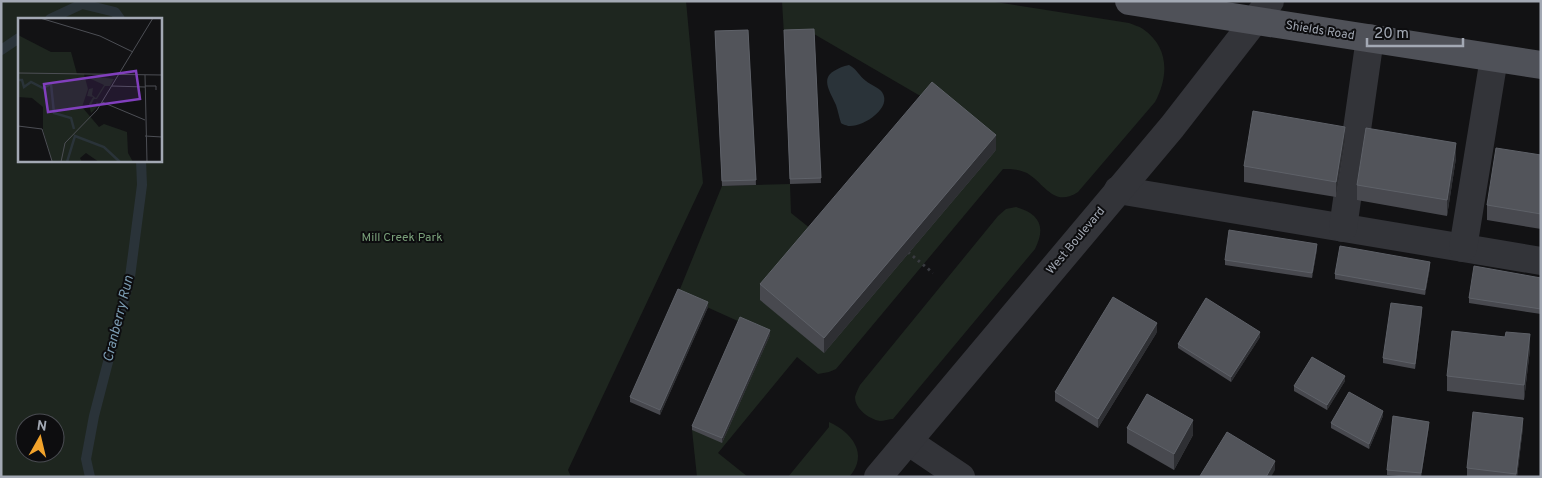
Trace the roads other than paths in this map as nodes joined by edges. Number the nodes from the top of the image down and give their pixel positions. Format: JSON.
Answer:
{"nodes":[{"id":1,"x":1129,"y":1,"type":"edge"},
{"id":2,"x":1262,"y":11,"type":"edge"},
{"id":3,"x":1370,"y":38,"type":"junction"},
{"id":4,"x":1494,"y":58,"type":"junction"},
{"id":5,"x":1541,"y":65,"type":"edge"},
{"id":6,"x":1118,"y":190,"type":"junction"},
{"id":7,"x":1343,"y":228,"type":"junction"},
{"id":8,"x":1463,"y":248,"type":"junction"},
{"id":9,"x":1541,"y":261,"type":"edge"},
{"id":10,"x":909,"y":442,"type":"junction"},
{"id":11,"x":878,"y":477,"type":"edge"},
{"id":12,"x":960,"y":477,"type":"edge"}],
"edges":[{"from":1,"to":2,"type":"main road","name":"Shields Road"},
{"from":2,"to":3,"type":"main road","name":"Shields Road"},
{"from":2,"to":6,"type":"street","name":"West Boulevard"},
{"from":3,"to":4,"type":"main road","name":"Shields Road"},
{"from":3,"to":7,"type":"street"},
{"from":4,"to":5,"type":"main road","name":"Shields Road"},
{"from":4,"to":8,"type":"street"},
{"from":6,"to":7,"type":"street"},
{"from":6,"to":10,"type":"street","name":"West Boulevard"},
{"from":7,"to":8,"type":"street"},
{"from":8,"to":9,"type":"street"},
{"from":10,"to":11,"type":"street","name":"West Boulevard"},
{"from":10,"to":12,"type":"street"}]}
